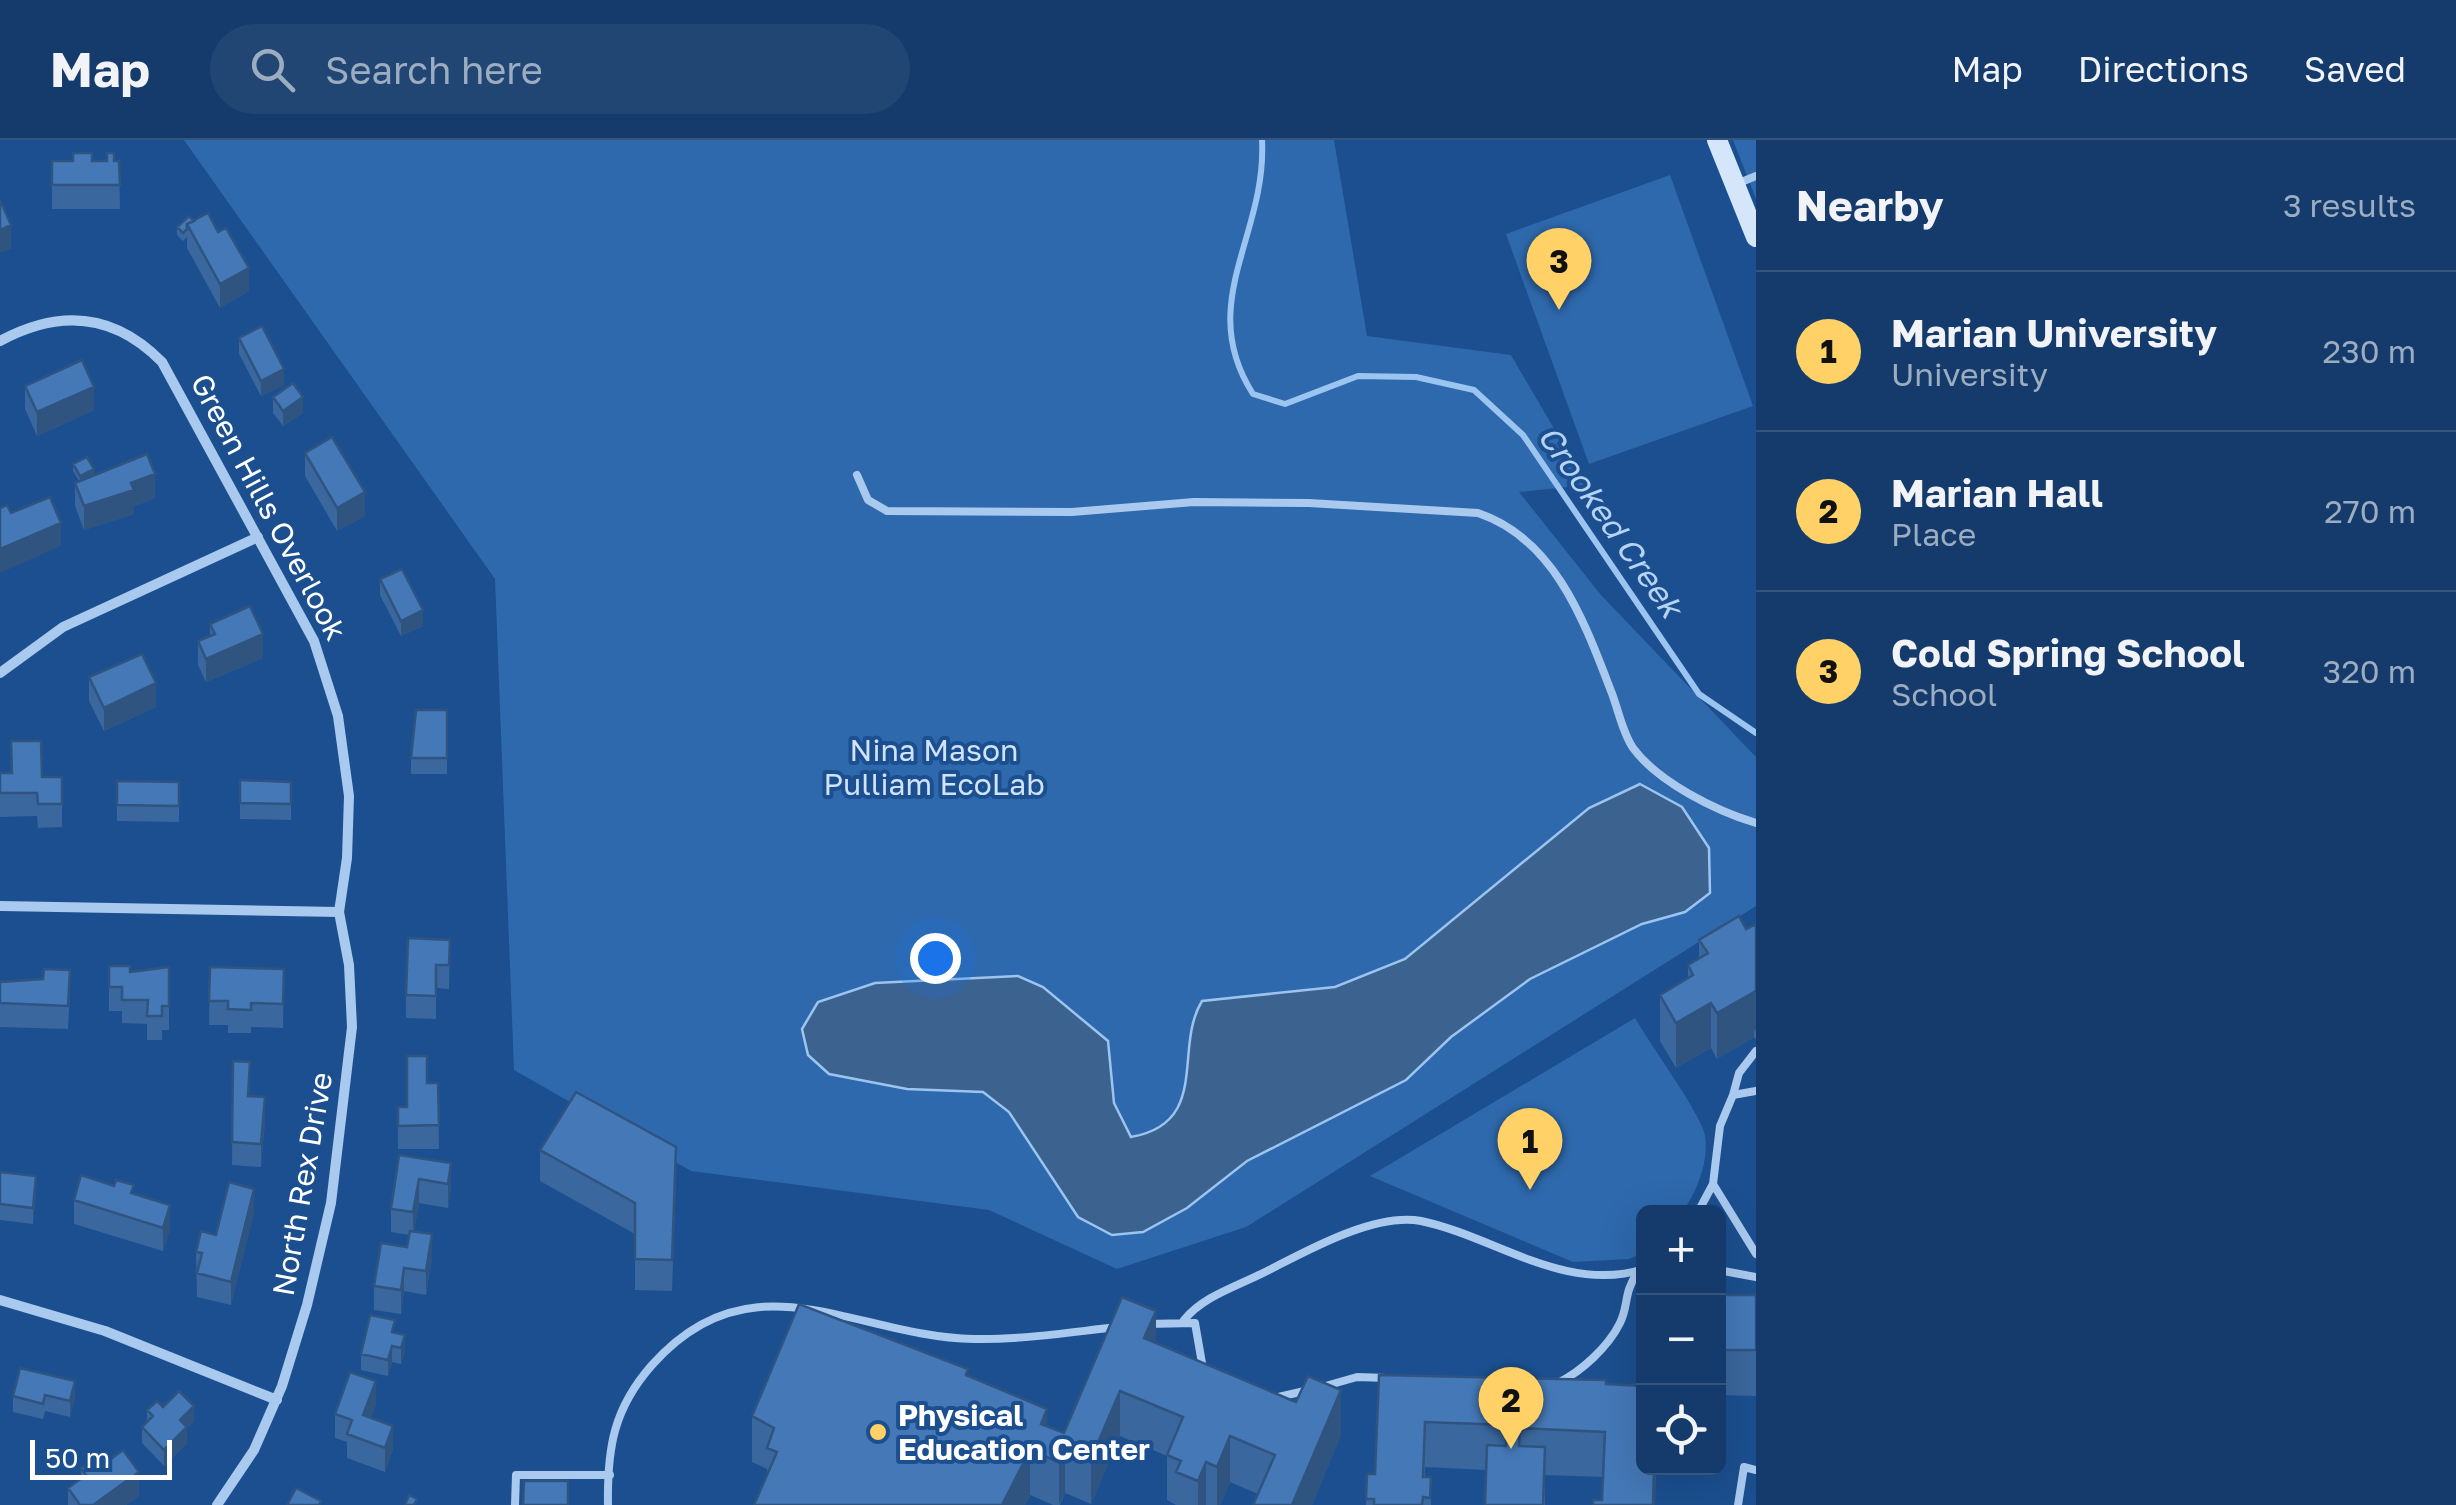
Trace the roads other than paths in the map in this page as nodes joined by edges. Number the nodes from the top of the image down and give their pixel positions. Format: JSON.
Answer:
{"nodes":[{"id":1,"x":1717,"y":140,"type":"edge"},
{"id":2,"x":1756,"y":176,"type":"edge"},
{"id":3,"x":1735,"y":185,"type":"junction"},
{"id":4,"x":1756,"y":237,"type":"edge"},
{"id":5,"x":0,"y":342,"type":"edge"},
{"id":6,"x":857,"y":476,"type":"dead end"},
{"id":7,"x":258,"y":537,"type":"junction"},
{"id":8,"x":0,"y":673,"type":"edge"},
{"id":9,"x":1756,"y":823,"type":"edge"},
{"id":10,"x":0,"y":906,"type":"edge"},
{"id":11,"x":339,"y":912,"type":"junction"},
{"id":12,"x":1756,"y":1050,"type":"edge"},
{"id":13,"x":1756,"y":1091,"type":"edge"},
{"id":14,"x":1734,"y":1095,"type":"junction"},
{"id":15,"x":1713,"y":1184,"type":"junction"},
{"id":16,"x":1702,"y":1205,"type":"edge"},
{"id":17,"x":1756,"y":1254,"type":"edge"},
{"id":18,"x":1636,"y":1271,"type":"edge"},
{"id":19,"x":1726,"y":1271,"type":"edge"},
{"id":20,"x":1636,"y":1276,"type":"edge"},
{"id":21,"x":1756,"y":1277,"type":"edge"},
{"id":22,"x":0,"y":1300,"type":"edge"},
{"id":23,"x":1184,"y":1320,"type":"junction"},
{"id":24,"x":1215,"y":1379,"type":"edge"},
{"id":25,"x":1394,"y":1379,"type":"edge"},
{"id":26,"x":1540,"y":1388,"type":"edge"},
{"id":27,"x":1260,"y":1396,"type":"edge"},
{"id":28,"x":276,"y":1400,"type":"junction"},
{"id":29,"x":1756,"y":1470,"type":"edge"},
{"id":30,"x":610,"y":1475,"type":"junction"},
{"id":31,"x":218,"y":1505,"type":"edge"},
{"id":32,"x":515,"y":1505,"type":"edge"},
{"id":33,"x":608,"y":1505,"type":"edge"},
{"id":34,"x":1738,"y":1505,"type":"edge"}],
"edges":[{"from":1,"to":3,"type":"street"},
{"from":2,"to":3,"type":"lane"},
{"from":3,"to":4,"type":"street"},
{"from":5,"to":7,"type":"street","name":"Green Hills Overlook"},
{"from":6,"to":9,"type":"lane"},
{"from":7,"to":8,"type":"street"},
{"from":7,"to":11,"type":"street","name":"Green Hills Overlook"},
{"from":10,"to":11,"type":"street"},
{"from":11,"to":28,"type":"street","name":"North Rex Drive"},
{"from":12,"to":14,"type":"lane"},
{"from":13,"to":14,"type":"lane"},
{"from":14,"to":15,"type":"lane"},
{"from":15,"to":16,"type":"lane"},
{"from":15,"to":17,"type":"lane"},
{"from":18,"to":23,"type":"lane"},
{"from":19,"to":21,"type":"lane"},
{"from":20,"to":26,"type":"lane"},
{"from":22,"to":28,"type":"street"},
{"from":23,"to":24,"type":"lane"},
{"from":23,"to":30,"type":"lane"},
{"from":25,"to":27,"type":"lane"},
{"from":28,"to":31,"type":"street","name":"North Rex Drive"},
{"from":29,"to":34,"type":"lane"},
{"from":30,"to":32,"type":"lane"},
{"from":30,"to":33,"type":"lane"}]}
